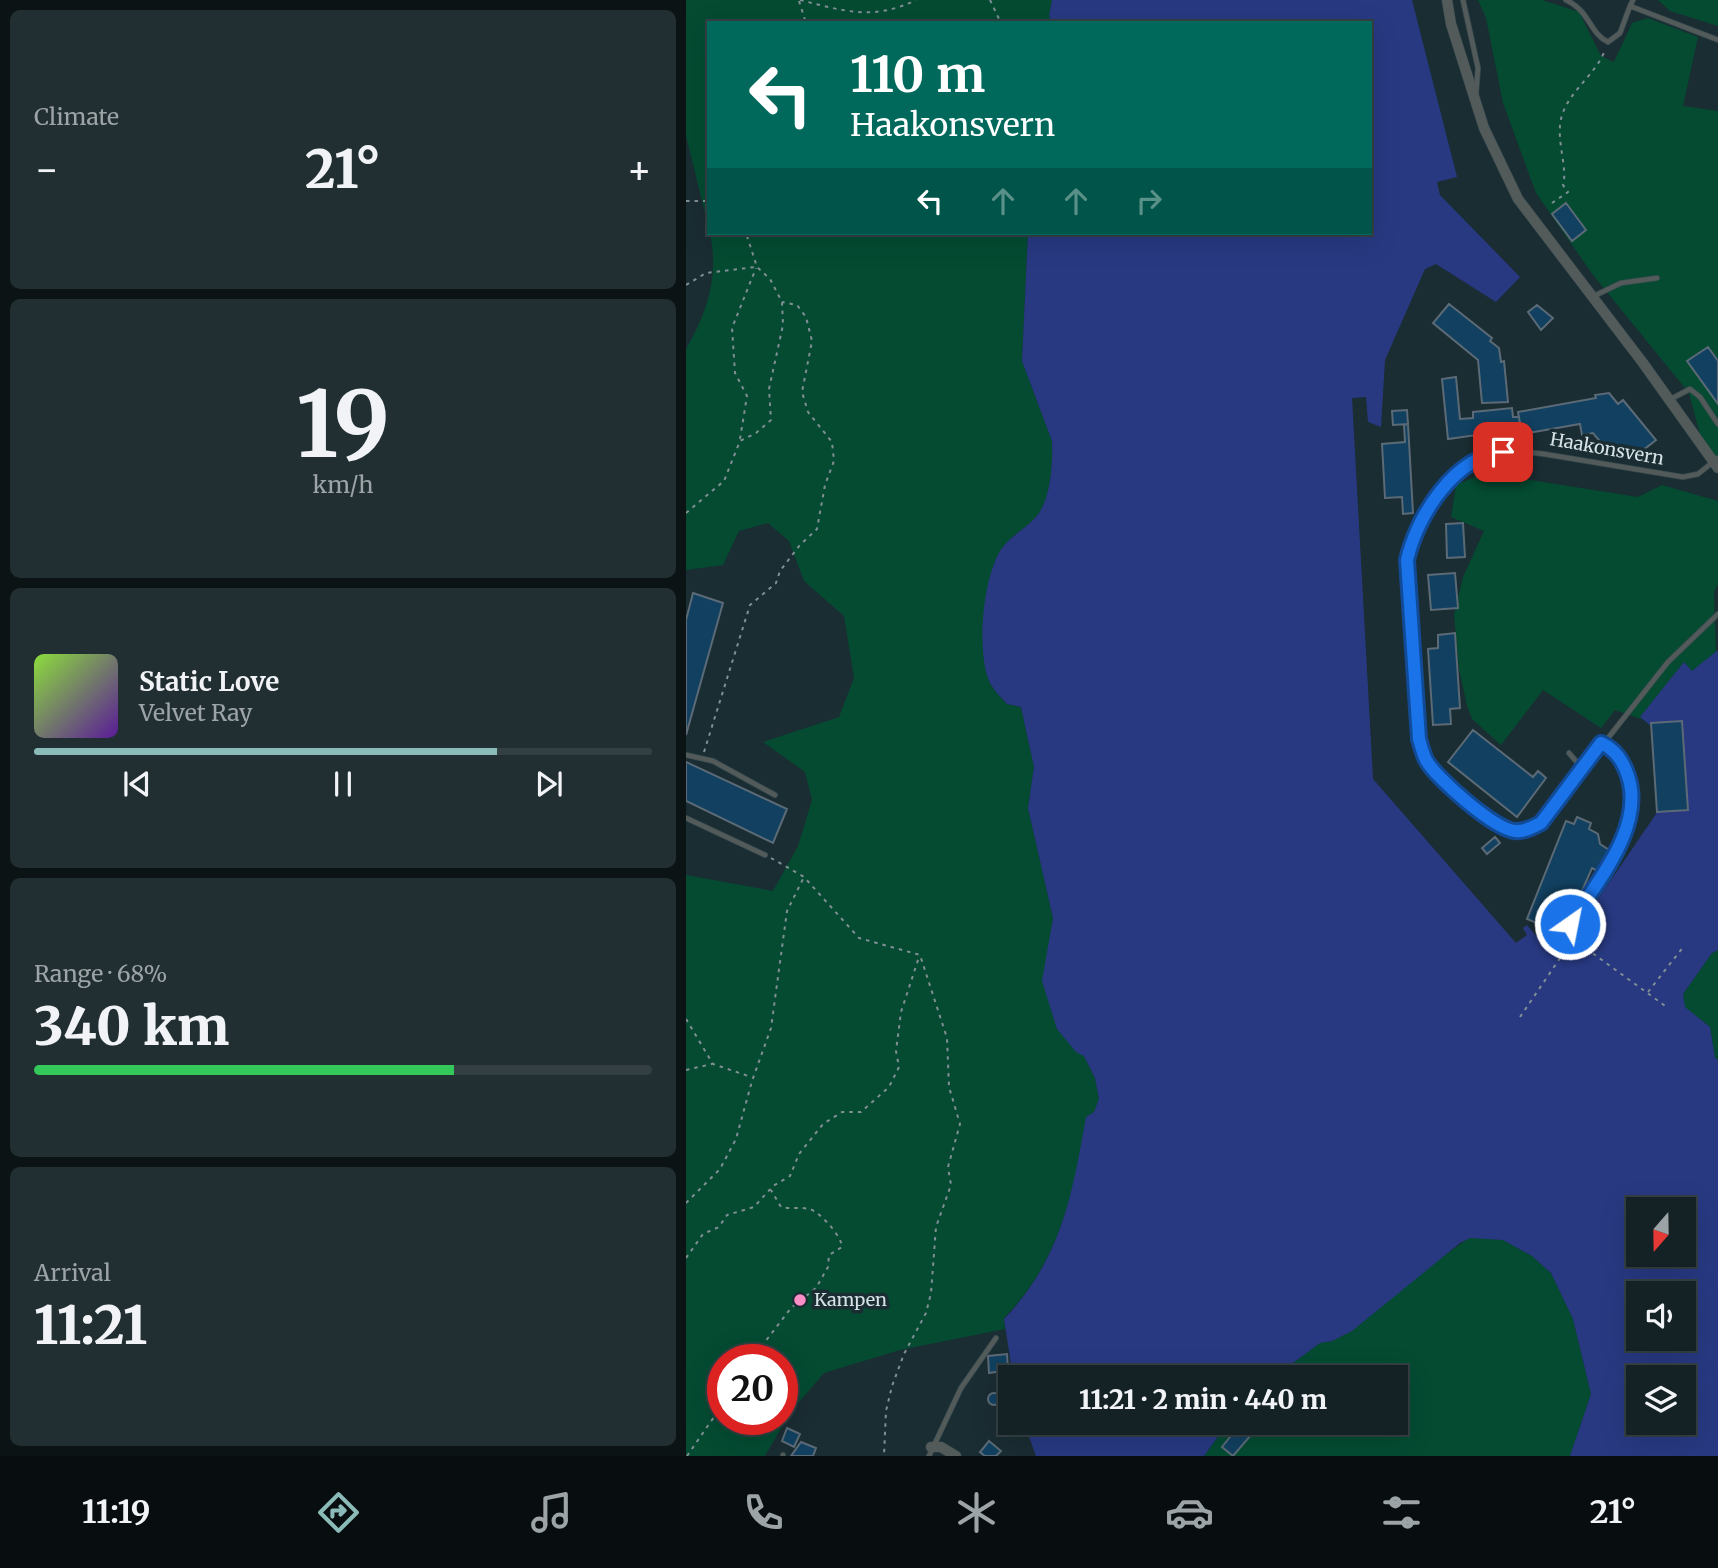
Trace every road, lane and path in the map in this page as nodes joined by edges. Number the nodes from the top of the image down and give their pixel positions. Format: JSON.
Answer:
{"nodes":[{"id":1,"x":799,"y":0,"type":"edge"},
{"id":2,"x":916,"y":0,"type":"edge"},
{"id":3,"x":989,"y":0,"type":"edge"},
{"id":4,"x":1447,"y":0,"type":"edge"},
{"id":5,"x":1463,"y":0,"type":"edge"},
{"id":6,"x":1566,"y":0,"type":"edge"},
{"id":7,"x":1633,"y":0,"type":"edge"},
{"id":8,"x":1630,"y":6,"type":"junction"},
{"id":9,"x":805,"y":21,"type":"edge"},
{"id":10,"x":1000,"y":21,"type":"edge"},
{"id":11,"x":1718,"y":40,"type":"edge"},
{"id":12,"x":1608,"y":42,"type":"junction"},
{"id":13,"x":1476,"y":96,"type":"junction"},
{"id":14,"x":686,"y":201,"type":"edge"},
{"id":15,"x":707,"y":201,"type":"edge"},
{"id":16,"x":1552,"y":204,"type":"dead end"},
{"id":17,"x":747,"y":235,"type":"edge"},
{"id":18,"x":757,"y":267,"type":"junction"},
{"id":19,"x":1657,"y":278,"type":"dead end"},
{"id":20,"x":686,"y":285,"type":"edge"},
{"id":21,"x":1594,"y":296,"type":"junction"},
{"id":22,"x":782,"y":302,"type":"junction"},
{"id":23,"x":1668,"y":400,"type":"junction"},
{"id":24,"x":1718,"y":424,"type":"edge"},
{"id":25,"x":740,"y":441,"type":"junction"},
{"id":26,"x":1716,"y":463,"type":"edge"},
{"id":27,"x":686,"y":513,"type":"edge"},
{"id":28,"x":1718,"y":614,"type":"edge"},
{"id":29,"x":1601,"y":743,"type":"junction"},
{"id":30,"x":1569,"y":753,"type":"dead end"},
{"id":31,"x":686,"y":755,"type":"edge"},
{"id":32,"x":701,"y":758,"type":"junction"},
{"id":33,"x":1581,"y":768,"type":"junction"},
{"id":34,"x":775,"y":795,"type":"dead end"},
{"id":35,"x":686,"y":818,"type":"edge"},
{"id":36,"x":765,"y":855,"type":"joint"},
{"id":37,"x":804,"y":877,"type":"junction"},
{"id":38,"x":1570,"y":924,"type":"dead end"},
{"id":39,"x":1684,"y":946,"type":"dead end"},
{"id":40,"x":920,"y":955,"type":"junction"},
{"id":41,"x":1647,"y":993,"type":"junction"},
{"id":42,"x":1668,"y":1008,"type":"dead end"},
{"id":43,"x":1520,"y":1017,"type":"dead end"},
{"id":44,"x":686,"y":1020,"type":"edge"},
{"id":45,"x":713,"y":1064,"type":"junction"},
{"id":46,"x":686,"y":1070,"type":"edge"},
{"id":47,"x":753,"y":1078,"type":"junction"},
{"id":48,"x":770,"y":1189,"type":"junction"},
{"id":49,"x":686,"y":1203,"type":"edge"},
{"id":50,"x":686,"y":1258,"type":"edge"},
{"id":51,"x":996,"y":1338,"type":"dead end"},
{"id":52,"x":763,"y":1344,"type":"edge"},
{"id":53,"x":707,"y":1427,"type":"edge"},
{"id":54,"x":930,"y":1451,"type":"edge"},
{"id":55,"x":687,"y":1456,"type":"edge"},
{"id":56,"x":884,"y":1456,"type":"edge"},
{"id":57,"x":956,"y":1456,"type":"edge"}],
"edges":[{"from":1,"to":2,"type":"path"},
{"from":1,"to":9,"type":"path"},
{"from":3,"to":10,"type":"path"},
{"from":4,"to":13,"type":"street","name":"Haakonsvern"},
{"from":5,"to":13,"type":"lane","name":"Haakonsvern"},
{"from":6,"to":12,"type":"lane"},
{"from":7,"to":8,"type":"lane"},
{"from":8,"to":11,"type":"lane"},
{"from":8,"to":12,"type":"lane"},
{"from":12,"to":16,"type":"path"},
{"from":13,"to":21,"type":"street","name":"Haakonsvern"},
{"from":14,"to":15,"type":"path"},
{"from":17,"to":18,"type":"path"},
{"from":18,"to":20,"type":"path"},
{"from":18,"to":22,"type":"path"},
{"from":18,"to":25,"type":"path"},
{"from":19,"to":21,"type":"lane"},
{"from":21,"to":23,"type":"street","name":"Haakonsvern"},
{"from":22,"to":25,"type":"path"},
{"from":22,"to":32,"type":"path"},
{"from":23,"to":24,"type":"lane"},
{"from":23,"to":26,"type":"street","name":"Haakonsvern"},
{"from":25,"to":27,"type":"path"},
{"from":26,"to":33,"type":"lane","name":"Haakonsvern"},
{"from":28,"to":29,"type":"lane","name":"Haakonsvern"},
{"from":29,"to":33,"type":"lane","name":"Haakonsvern"},
{"from":29,"to":38,"type":"lane"},
{"from":30,"to":33,"type":"lane"},
{"from":31,"to":32,"type":"lane"},
{"from":32,"to":34,"type":"lane"},
{"from":35,"to":36,"type":"lane"},
{"from":36,"to":37,"type":"path"},
{"from":37,"to":40,"type":"path"},
{"from":37,"to":47,"type":"path"},
{"from":39,"to":41,"type":"path"},
{"from":40,"to":48,"type":"path"},
{"from":40,"to":56,"type":"path"},
{"from":41,"to":42,"type":"path"},
{"from":41,"to":43,"type":"path"},
{"from":44,"to":45,"type":"path"},
{"from":45,"to":46,"type":"path"},
{"from":45,"to":47,"type":"path"},
{"from":47,"to":49,"type":"path"},
{"from":48,"to":50,"type":"path"},
{"from":48,"to":52,"type":"path"},
{"from":51,"to":54,"type":"lane"},
{"from":53,"to":55,"type":"path"},
{"from":54,"to":57,"type":"street"}]}
